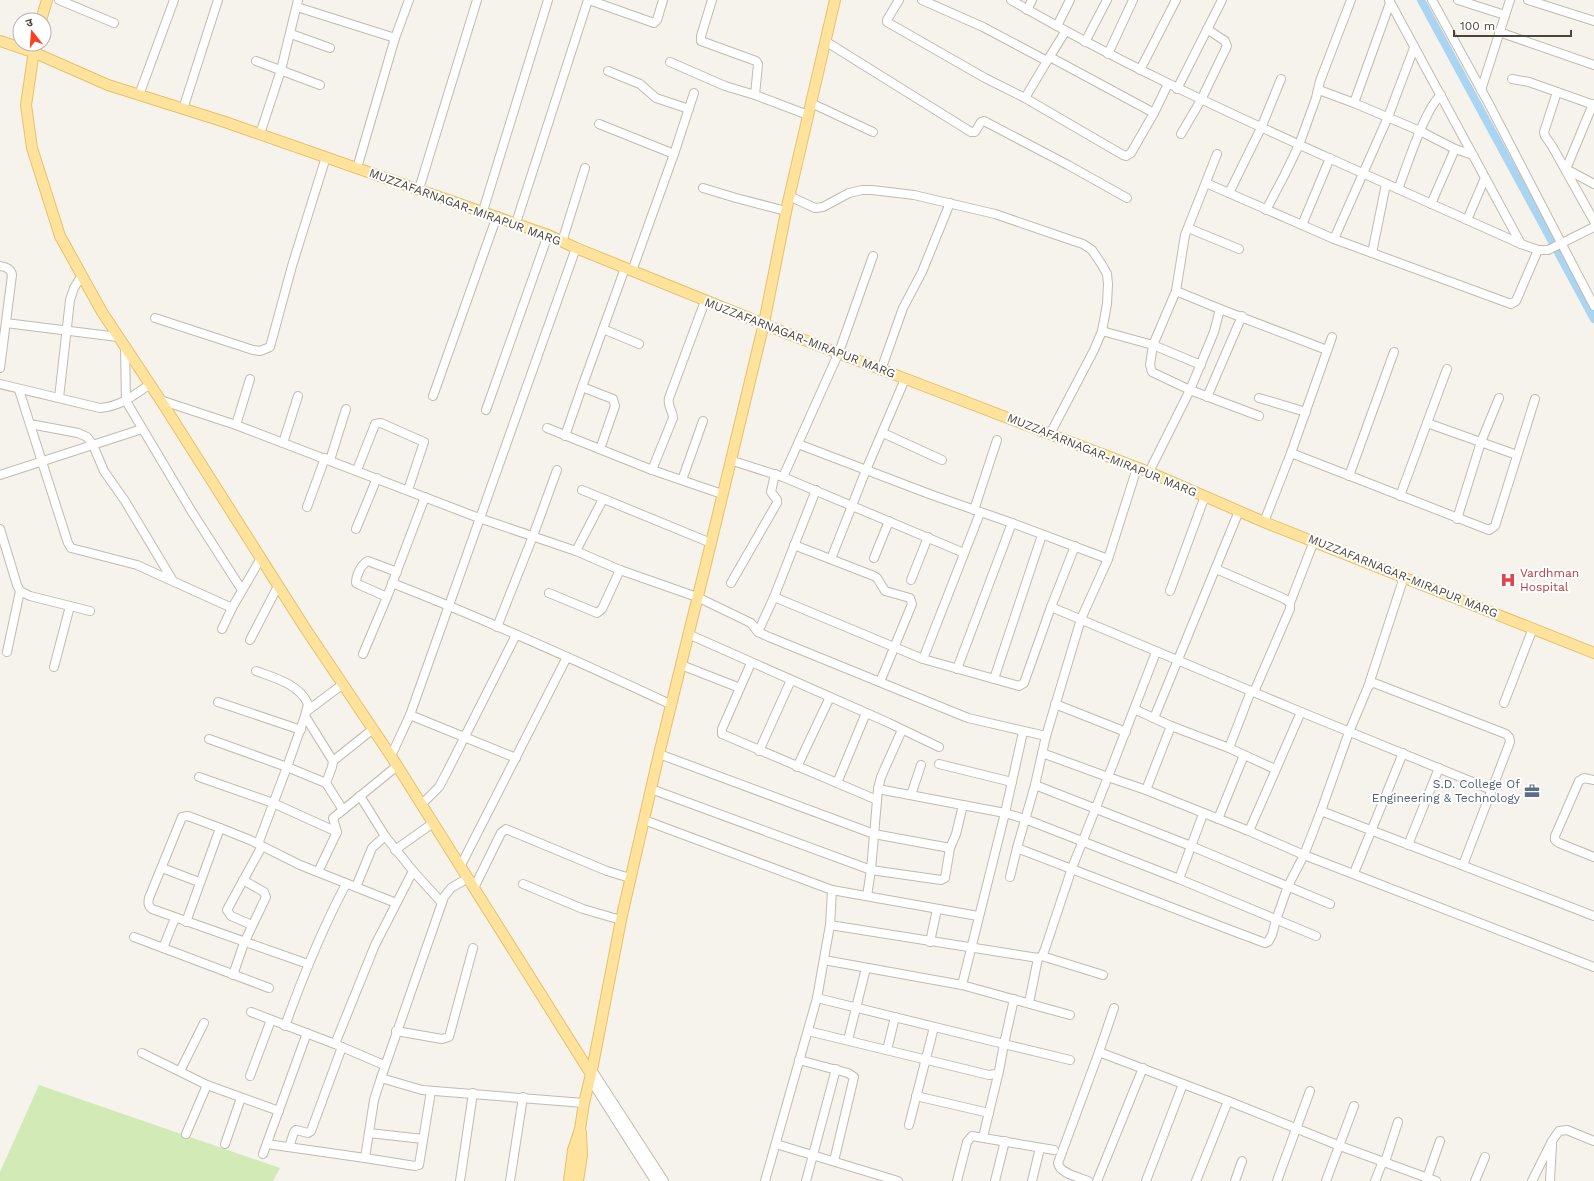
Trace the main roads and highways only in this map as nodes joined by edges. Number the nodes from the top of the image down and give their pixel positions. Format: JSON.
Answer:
{"nodes":[{"id":1,"x":47,"y":0,"type":"edge"},
{"id":2,"x":835,"y":0,"type":"edge"},
{"id":3,"x":43,"y":12,"type":"edge"},
{"id":4,"x":0,"y":41,"type":"edge"},
{"id":5,"x":12,"y":43,"type":"edge"},
{"id":6,"x":33,"y":52,"type":"edge"},
{"id":7,"x":42,"y":52,"type":"edge"},
{"id":8,"x":764,"y":323,"type":"junction"},
{"id":9,"x":1594,"y":653,"type":"edge"},
{"id":10,"x":591,"y":1075,"type":"junction"},
{"id":11,"x":580,"y":1129,"type":"junction"},
{"id":12,"x":569,"y":1181,"type":"edge"},
{"id":13,"x":578,"y":1181,"type":"edge"}],
"edges":[{"from":1,"to":3,"type":"main road"},
{"from":2,"to":8,"type":"main road"},
{"from":4,"to":5,"type":"main road","name":"MUZZAFARNAGAR-MIRAPUR MARG"},
{"from":6,"to":10,"type":"main road"},
{"from":7,"to":8,"type":"main road","name":"MUZZAFARNAGAR-MIRAPUR MARG"},
{"from":8,"to":9,"type":"main road","name":"MUZZAFARNAGAR-MIRAPUR MARG"},
{"from":8,"to":10,"type":"main road"},
{"from":10,"to":11,"type":"main road"},
{"from":11,"to":12,"type":"main road"},
{"from":11,"to":13,"type":"main road"}]}
